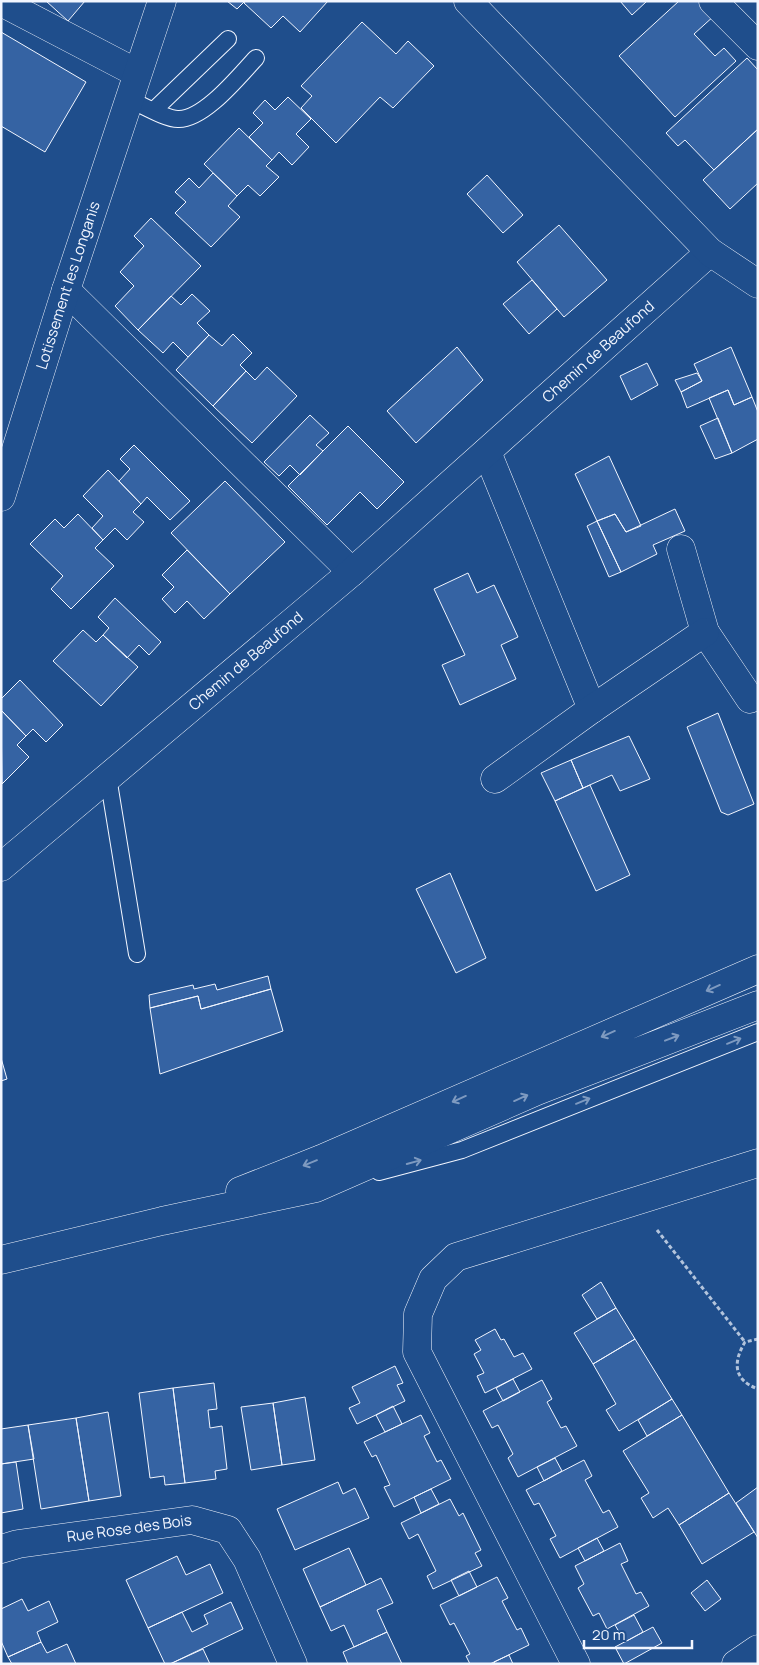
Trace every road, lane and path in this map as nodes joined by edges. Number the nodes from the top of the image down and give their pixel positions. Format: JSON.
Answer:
{"nodes":[{"id":1,"x":162,"y":1,"type":"edge"},
{"id":2,"x":468,"y":1,"type":"edge"},
{"id":3,"x":713,"y":1,"type":"edge"},
{"id":4,"x":1,"y":2,"type":"edge"},
{"id":5,"x":228,"y":39,"type":"dead end"},
{"id":6,"x":758,"y":46,"type":"edge"},
{"id":7,"x":256,"y":58,"type":"dead end"},
{"id":8,"x":137,"y":72,"type":"junction"},
{"id":9,"x":128,"y":99,"type":"junction"},
{"id":10,"x":154,"y":110,"type":"junction"},
{"id":11,"x":710,"y":252,"type":"junction"},
{"id":12,"x":758,"y":284,"type":"edge"},
{"id":13,"x":66,"y":290,"type":"junction"},
{"id":14,"x":487,"y":452,"type":"junction"},
{"id":15,"x":1,"y":497,"type":"edge"},
{"id":16,"x":681,"y":549,"type":"dead end"},
{"id":17,"x":352,"y":572,"type":"junction"},
{"id":18,"x":705,"y":632,"type":"junction"},
{"id":19,"x":750,"y":698,"type":"dead end"},
{"id":20,"x":592,"y":709,"type":"junction"},
{"id":21,"x":108,"y":777,"type":"junction"},
{"id":22,"x":495,"y":779,"type":"dead end"},
{"id":23,"x":1,"y":866,"type":"edge"},
{"id":24,"x":137,"y":954,"type":"dead end"},
{"id":25,"x":758,"y":969,"type":"edge"},
{"id":26,"x":758,"y":1005,"type":"edge"},
{"id":27,"x":758,"y":1032,"type":"edge"},
{"id":28,"x":758,"y":1163,"type":"edge"},
{"id":29,"x":316,"y":1188,"type":"junction"},
{"id":30,"x":634,"y":1202,"type":"junction"},
{"id":31,"x":162,"y":1222,"type":"junction"},
{"id":32,"x":1,"y":1260,"type":"edge"},
{"id":33,"x":758,"y":1339,"type":"edge"},
{"id":34,"x":746,"y":1342,"type":"junction"},
{"id":35,"x":758,"y":1389,"type":"edge"},
{"id":36,"x":1,"y":1550,"type":"edge"},
{"id":37,"x":758,"y":1649,"type":"edge"},
{"id":38,"x":294,"y":1664,"type":"edge"},
{"id":39,"x":576,"y":1664,"type":"edge"},
{"id":40,"x":736,"y":1664,"type":"edge"}],
"edges":[{"from":1,"to":8,"type":"street","name":"Lotissement les Longanis"},
{"from":2,"to":11,"type":"street"},
{"from":3,"to":6,"type":"street"},
{"from":4,"to":8,"type":"street"},
{"from":5,"to":10,"type":"lane"},
{"from":7,"to":10,"type":"lane"},
{"from":8,"to":9,"type":"street","name":"Lotissement les Longanis"},
{"from":9,"to":10,"type":"lane"},
{"from":9,"to":13,"type":"street","name":"Lotissement les Longanis"},
{"from":11,"to":12,"type":"street"},
{"from":11,"to":14,"type":"street","name":"Chemin de Beaufond"},
{"from":13,"to":15,"type":"street","name":"Lotissement les Longanis"},
{"from":13,"to":17,"type":"street"},
{"from":14,"to":17,"type":"street","name":"Chemin de Beaufond"},
{"from":14,"to":20,"type":"street"},
{"from":16,"to":18,"type":"street"},
{"from":17,"to":21,"type":"street","name":"Chemin de Beaufond"},
{"from":18,"to":19,"type":"street"},
{"from":18,"to":20,"type":"street"},
{"from":20,"to":22,"type":"street"},
{"from":21,"to":23,"type":"street","name":"Chemin de Beaufond"},
{"from":21,"to":24,"type":"lane"},
{"from":25,"to":31,"type":"street","one_way":true},
{"from":29,"to":26,"type":"street","one_way":true},
{"from":29,"to":27,"type":"lane","one_way":true},
{"from":28,"to":30,"type":"street"},
{"from":29,"to":31,"type":"street"},
{"from":30,"to":34,"type":"path"},
{"from":30,"to":39,"type":"street"},
{"from":31,"to":32,"type":"street"},
{"from":33,"to":34,"type":"path"},
{"from":34,"to":35,"type":"path"},
{"from":36,"to":38,"type":"street","name":"Rue Rose des Bois"},
{"from":37,"to":40,"type":"street"}]}
